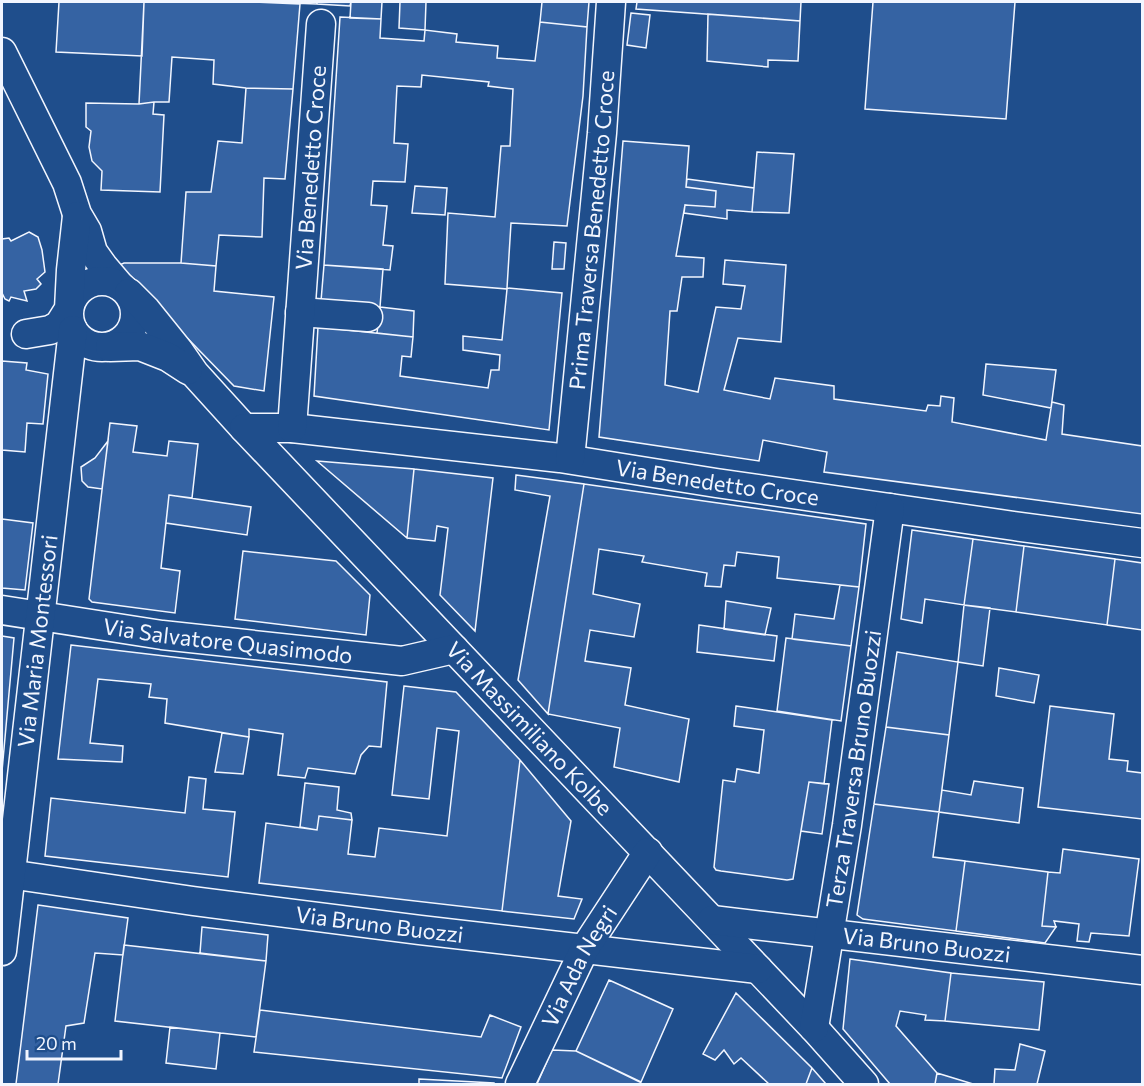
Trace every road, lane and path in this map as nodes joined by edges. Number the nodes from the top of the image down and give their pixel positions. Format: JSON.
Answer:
{"nodes":[{"id":1,"x":611,"y":2,"type":"edge"},
{"id":2,"x":321,"y":24,"type":"dead end"},
{"id":3,"x":3,"y":58,"type":"edge"},
{"id":4,"x":77,"y":214,"type":"junction"},
{"id":5,"x":124,"y":290,"type":"junction"},
{"id":6,"x":300,"y":312,"type":"junction"},
{"id":7,"x":368,"y":317,"type":"dead end"},
{"id":8,"x":72,"y":326,"type":"junction"},
{"id":9,"x":14,"y":332,"type":"edge"},
{"id":10,"x":110,"y":347,"type":"junction"},
{"id":11,"x":195,"y":375,"type":"junction"},
{"id":12,"x":244,"y":428,"type":"junction"},
{"id":13,"x":292,"y":428,"type":"junction"},
{"id":14,"x":570,"y":459,"type":"junction"},
{"id":15,"x":890,"y":508,"type":"junction"},
{"id":16,"x":1143,"y":543,"type":"edge"},
{"id":17,"x":2,"y":610,"type":"edge"},
{"id":18,"x":40,"y":615,"type":"junction"},
{"id":19,"x":454,"y":649,"type":"junction"},
{"id":20,"x":648,"y":852,"type":"junction"},
{"id":21,"x":6,"y":873,"type":"edge"},
{"id":22,"x":712,"y":920,"type":"junction"},
{"id":23,"x":830,"y":933,"type":"junction"},
{"id":24,"x":585,"y":948,"type":"junction"},
{"id":25,"x":2,"y":951,"type":"edge"},
{"id":26,"x":758,"y":969,"type":"junction"},
{"id":27,"x":1143,"y":970,"type":"edge"},
{"id":28,"x":814,"y":1028,"type":"junction"},
{"id":29,"x":520,"y":1084,"type":"edge"},
{"id":30,"x":864,"y":1084,"type":"edge"}],
"edges":[{"from":1,"to":14,"type":"street","name":"Prima Traversa Benedetto Croce"},
{"from":2,"to":6,"type":"street","name":"Via Benedetto Croce"},
{"from":3,"to":4,"type":"street","name":"Via Massimiliano Kolbe"},
{"from":4,"to":5,"type":"street","name":"Via Massimiliano Kolbe"},
{"from":4,"to":8,"type":"street","name":"Via Massimiliano Kolbe"},
{"from":5,"to":8,"type":"street"},
{"from":5,"to":10,"type":"street","name":"Via Massimiliano Kolbe"},
{"from":5,"to":11,"type":"street","name":"Via Massimiliano Kolbe"},
{"from":6,"to":7,"type":"street"},
{"from":6,"to":13,"type":"street","name":"Via Benedetto Croce"},
{"from":8,"to":9,"type":"street"},
{"from":8,"to":10,"type":"street","name":"Via Massimiliano Kolbe"},
{"from":8,"to":18,"type":"street","name":"Via Maria Montessori"},
{"from":10,"to":11,"type":"street","name":"Via Massimiliano Kolbe"},
{"from":11,"to":12,"type":"street","name":"Via Massimiliano Kolbe"},
{"from":12,"to":13,"type":"street","name":"Via Benedetto Croce"},
{"from":12,"to":19,"type":"street","name":"Via Massimiliano Kolbe"},
{"from":13,"to":14,"type":"street","name":"Via Benedetto Croce"},
{"from":14,"to":15,"type":"street","name":"Via Benedetto Croce"},
{"from":15,"to":16,"type":"street","name":"Via Benedetto Croce"},
{"from":15,"to":23,"type":"street","name":"Terza Traversa Bruno Buozzi"},
{"from":17,"to":18,"type":"street","name":"Via Salvatore Quasimodo"},
{"from":18,"to":19,"type":"street","name":"Via Salvatore Quasimodo"},
{"from":18,"to":21,"type":"street","name":"Via Maria Montessori"},
{"from":19,"to":20,"type":"street","name":"Via Massimiliano Kolbe"},
{"from":20,"to":22,"type":"street","name":"Via Massimiliano Kolbe"},
{"from":20,"to":24,"type":"street","name":"Via Ada Negri"},
{"from":21,"to":24,"type":"street","name":"Via Bruno Buozzi"},
{"from":21,"to":25,"type":"street","name":"Via Maria Montessori"},
{"from":22,"to":23,"type":"street","name":"Via Bruno Buozzi"},
{"from":22,"to":26,"type":"street","name":"Via Massimiliano Kolbe"},
{"from":23,"to":27,"type":"street","name":"Via Bruno Buozzi"},
{"from":23,"to":28,"type":"street","name":"Terza Traversa Bruno Buozzi"},
{"from":24,"to":26,"type":"street","name":"Via Bruno Buozzi"},
{"from":24,"to":29,"type":"street","name":"Via Ada Negri"},
{"from":26,"to":28,"type":"street","name":"Via Massimiliano Kolbe"},
{"from":28,"to":30,"type":"street","name":"Via Massimiliano Kolbe"}]}
